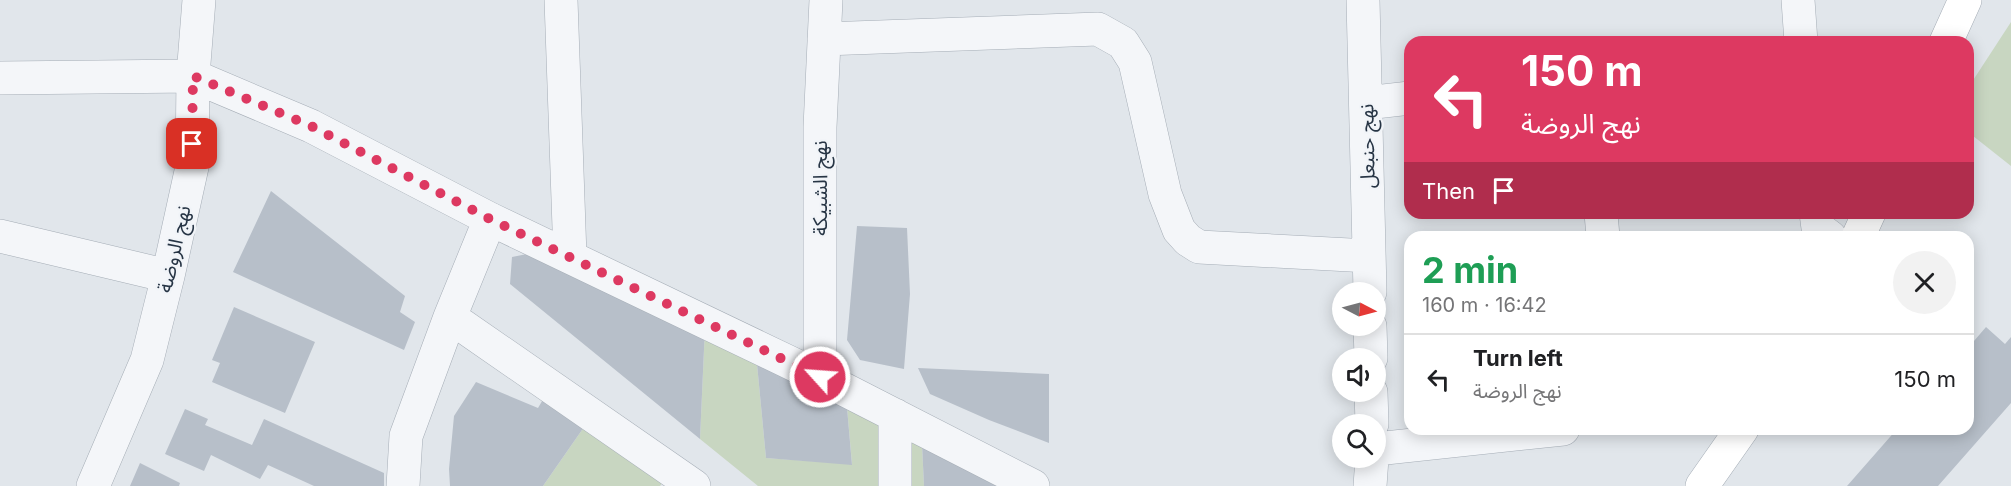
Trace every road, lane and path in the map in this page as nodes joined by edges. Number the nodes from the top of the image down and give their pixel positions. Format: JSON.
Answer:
{"nodes":[{"id":1,"x":199,"y":0,"type":"edge"},
{"id":2,"x":561,"y":0,"type":"edge"},
{"id":3,"x":826,"y":0,"type":"edge"},
{"id":4,"x":1363,"y":0,"type":"edge"},
{"id":5,"x":1798,"y":0,"type":"edge"},
{"id":6,"x":1965,"y":0,"type":"edge"},
{"id":7,"x":1801,"y":36,"type":"edge"},
{"id":8,"x":1949,"y":36,"type":"edge"},
{"id":9,"x":824,"y":39,"type":"junction"},
{"id":10,"x":193,"y":76,"type":"junction"},
{"id":11,"x":0,"y":78,"type":"edge"},
{"id":12,"x":1404,"y":99,"type":"edge"},
{"id":13,"x":1366,"y":103,"type":"junction"},
{"id":14,"x":490,"y":219,"type":"junction"},
{"id":15,"x":0,"y":236,"type":"edge"},
{"id":16,"x":570,"y":256,"type":"junction"},
{"id":17,"x":1369,"y":256,"type":"junction"},
{"id":18,"x":168,"y":276,"type":"junction"},
{"id":19,"x":1370,"y":282,"type":"edge"},
{"id":20,"x":450,"y":317,"type":"junction"},
{"id":21,"x":820,"y":377,"type":"junction"},
{"id":22,"x":895,"y":415,"type":"junction"},
{"id":23,"x":1507,"y":435,"type":"edge"},
{"id":24,"x":1738,"y":435,"type":"edge"},
{"id":25,"x":1386,"y":448,"type":"edge"},
{"id":26,"x":1371,"y":468,"type":"edge"},
{"id":27,"x":93,"y":486,"type":"edge"},
{"id":28,"x":403,"y":486,"type":"edge"},
{"id":29,"x":694,"y":486,"type":"edge"},
{"id":30,"x":895,"y":486,"type":"edge"},
{"id":31,"x":1033,"y":486,"type":"edge"},
{"id":32,"x":1370,"y":486,"type":"edge"},
{"id":33,"x":1702,"y":486,"type":"edge"}],
"edges":[{"from":1,"to":10,"type":"street","name":"نهج الروضة"},
{"from":2,"to":16,"type":"street"},
{"from":3,"to":9,"type":"street","name":"نهج الشبيكة"},
{"from":4,"to":13,"type":"street","name":"نهج حنبعل"},
{"from":5,"to":7,"type":"street"},
{"from":6,"to":8,"type":"street"},
{"from":9,"to":17,"type":"street"},
{"from":9,"to":21,"type":"street","name":"نهج الشبيكة"},
{"from":10,"to":11,"type":"street"},
{"from":10,"to":14,"type":"street"},
{"from":10,"to":18,"type":"street","name":"نهج الروضة"},
{"from":12,"to":13,"type":"street"},
{"from":13,"to":17,"type":"street","name":"نهج حنبعل"},
{"from":14,"to":16,"type":"street"},
{"from":14,"to":20,"type":"street"},
{"from":15,"to":18,"type":"street"},
{"from":16,"to":21,"type":"street"},
{"from":17,"to":19,"type":"street","name":"نهج حنبعل"},
{"from":18,"to":27,"type":"street","name":"نهج الروضة"},
{"from":20,"to":28,"type":"street"},
{"from":20,"to":29,"type":"street"},
{"from":21,"to":22,"type":"street"},
{"from":22,"to":30,"type":"street"},
{"from":22,"to":31,"type":"street"},
{"from":23,"to":25,"type":"street"},
{"from":24,"to":33,"type":"street"},
{"from":26,"to":32,"type":"street"}]}
